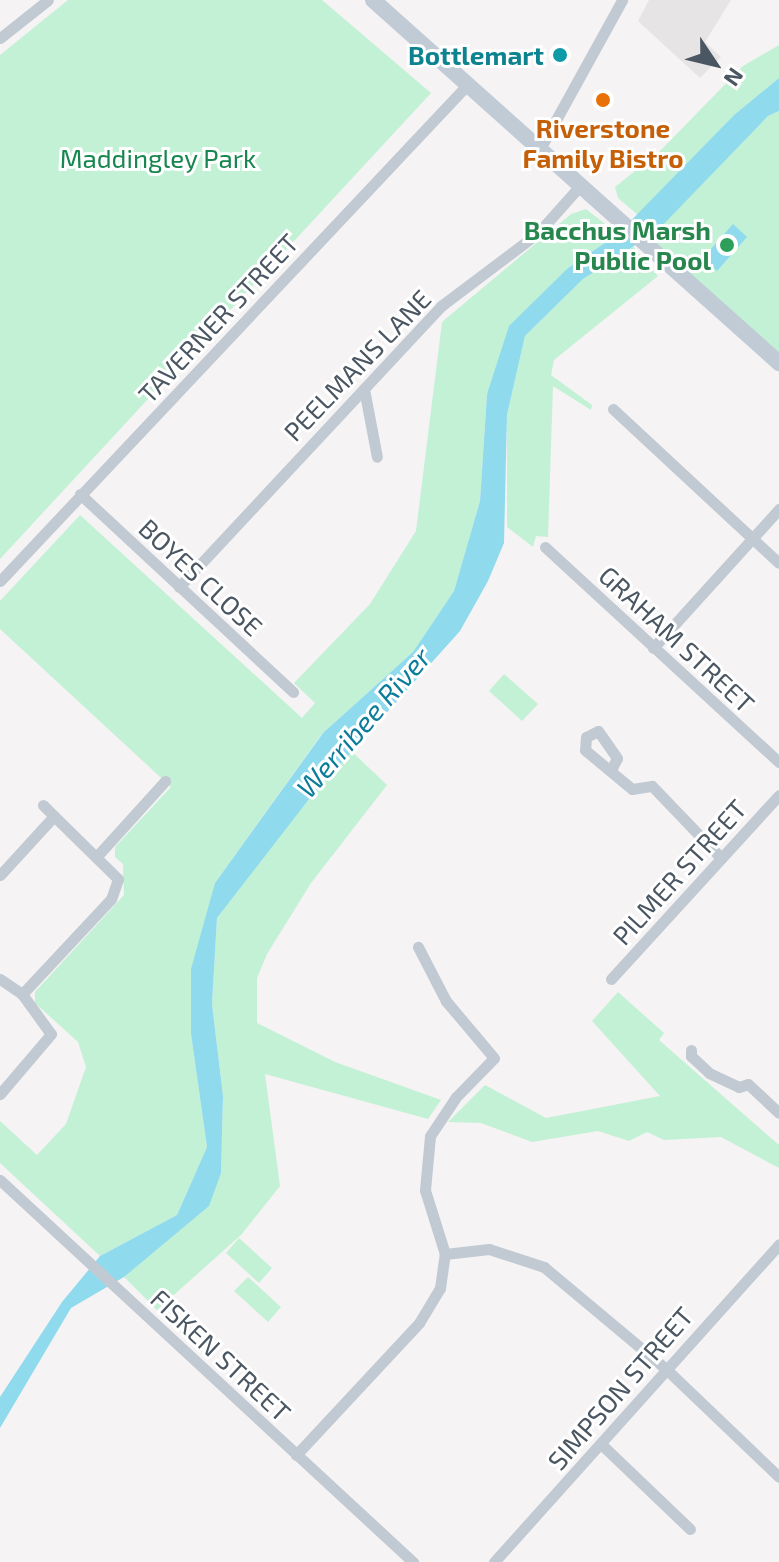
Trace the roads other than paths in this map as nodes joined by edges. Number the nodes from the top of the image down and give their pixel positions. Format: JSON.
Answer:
{"nodes":[{"id":1,"x":48,"y":0,"type":"edge"},
{"id":2,"x":373,"y":0,"type":"edge"},
{"id":3,"x":622,"y":0,"type":"edge"},
{"id":4,"x":0,"y":38,"type":"edge"},
{"id":5,"x":467,"y":85,"type":"junction"},
{"id":6,"x":541,"y":147,"type":"junction"},
{"id":7,"x":579,"y":187,"type":"junction"},
{"id":8,"x":779,"y":363,"type":"edge"},
{"id":9,"x":364,"y":389,"type":"junction"},
{"id":10,"x":613,"y":409,"type":"dead end"},
{"id":11,"x":377,"y":457,"type":"dead end"},
{"id":12,"x":80,"y":494,"type":"junction"},
{"id":13,"x":779,"y":509,"type":"edge"},
{"id":14,"x":752,"y":538,"type":"junction"},
{"id":15,"x":545,"y":547,"type":"dead end"},
{"id":16,"x":779,"y":563,"type":"edge"},
{"id":17,"x":0,"y":581,"type":"edge"},
{"id":18,"x":179,"y":587,"type":"junction"},
{"id":19,"x":653,"y":648,"type":"junction"},
{"id":20,"x":293,"y":692,"type":"dead end"},
{"id":21,"x":779,"y":762,"type":"edge"},
{"id":22,"x":611,"y":770,"type":"dead end"},
{"id":23,"x":165,"y":781,"type":"dead end"},
{"id":24,"x":779,"y":795,"type":"edge"},
{"id":25,"x":43,"y":805,"type":"dead end"},
{"id":26,"x":54,"y":816,"type":"junction"},
{"id":27,"x":98,"y":855,"type":"junction"},
{"id":28,"x":721,"y":858,"type":"junction"},
{"id":29,"x":0,"y":875,"type":"edge"},
{"id":30,"x":418,"y":947,"type":"dead end"},
{"id":31,"x":0,"y":979,"type":"edge"},
{"id":32,"x":611,"y":979,"type":"dead end"},
{"id":33,"x":22,"y":994,"type":"junction"},
{"id":34,"x":691,"y":1050,"type":"dead end"},
{"id":35,"x":0,"y":1094,"type":"edge"},
{"id":36,"x":779,"y":1113,"type":"edge"},
{"id":37,"x":0,"y":1180,"type":"edge"},
{"id":38,"x":779,"y":1244,"type":"edge"},
{"id":39,"x":445,"y":1254,"type":"junction"},
{"id":40,"x":666,"y":1369,"type":"junction"},
{"id":41,"x":601,"y":1444,"type":"junction"},
{"id":42,"x":296,"y":1455,"type":"junction"},
{"id":43,"x":779,"y":1477,"type":"edge"},
{"id":44,"x":690,"y":1529,"type":"dead end"},
{"id":45,"x":413,"y":1562,"type":"edge"},
{"id":46,"x":494,"y":1562,"type":"edge"}],
"edges":[{"from":1,"to":4,"type":"street"},
{"from":2,"to":5,"type":"main road"},
{"from":3,"to":6,"type":"street"},
{"from":5,"to":6,"type":"main road"},
{"from":5,"to":12,"type":"street","name":"TAVERNER STREET"},
{"from":6,"to":7,"type":"main road"},
{"from":7,"to":8,"type":"main road"},
{"from":7,"to":9,"type":"street","name":"PEELMANS LANE"},
{"from":9,"to":11,"type":"street"},
{"from":9,"to":18,"type":"street","name":"PEELMANS LANE"},
{"from":10,"to":14,"type":"street"},
{"from":12,"to":17,"type":"street","name":"TAVERNER STREET"},
{"from":12,"to":18,"type":"street","name":"BOYES CLOSE"},
{"from":13,"to":14,"type":"street"},
{"from":14,"to":16,"type":"street"},
{"from":14,"to":19,"type":"street"},
{"from":15,"to":19,"type":"street","name":"GRAHAM STREET"},
{"from":18,"to":20,"type":"street","name":"BOYES CLOSE"},
{"from":19,"to":21,"type":"street","name":"GRAHAM STREET"},
{"from":22,"to":28,"type":"street"},
{"from":23,"to":27,"type":"street"},
{"from":24,"to":28,"type":"street","name":"PILMER STREET"},
{"from":25,"to":26,"type":"street"},
{"from":26,"to":27,"type":"street"},
{"from":26,"to":29,"type":"street"},
{"from":27,"to":33,"type":"street"},
{"from":28,"to":32,"type":"street","name":"PILMER STREET"},
{"from":30,"to":39,"type":"street"},
{"from":31,"to":33,"type":"street"},
{"from":33,"to":35,"type":"street"},
{"from":34,"to":36,"type":"street"},
{"from":37,"to":42,"type":"street","name":"FISKEN STREET"},
{"from":38,"to":40,"type":"street","name":"SIMPSON STREET"},
{"from":39,"to":40,"type":"street"},
{"from":39,"to":42,"type":"street"},
{"from":40,"to":41,"type":"street","name":"SIMPSON STREET"},
{"from":40,"to":43,"type":"street"},
{"from":41,"to":44,"type":"street"},
{"from":41,"to":46,"type":"street","name":"SIMPSON STREET"},
{"from":42,"to":45,"type":"street","name":"FISKEN STREET"}]}
